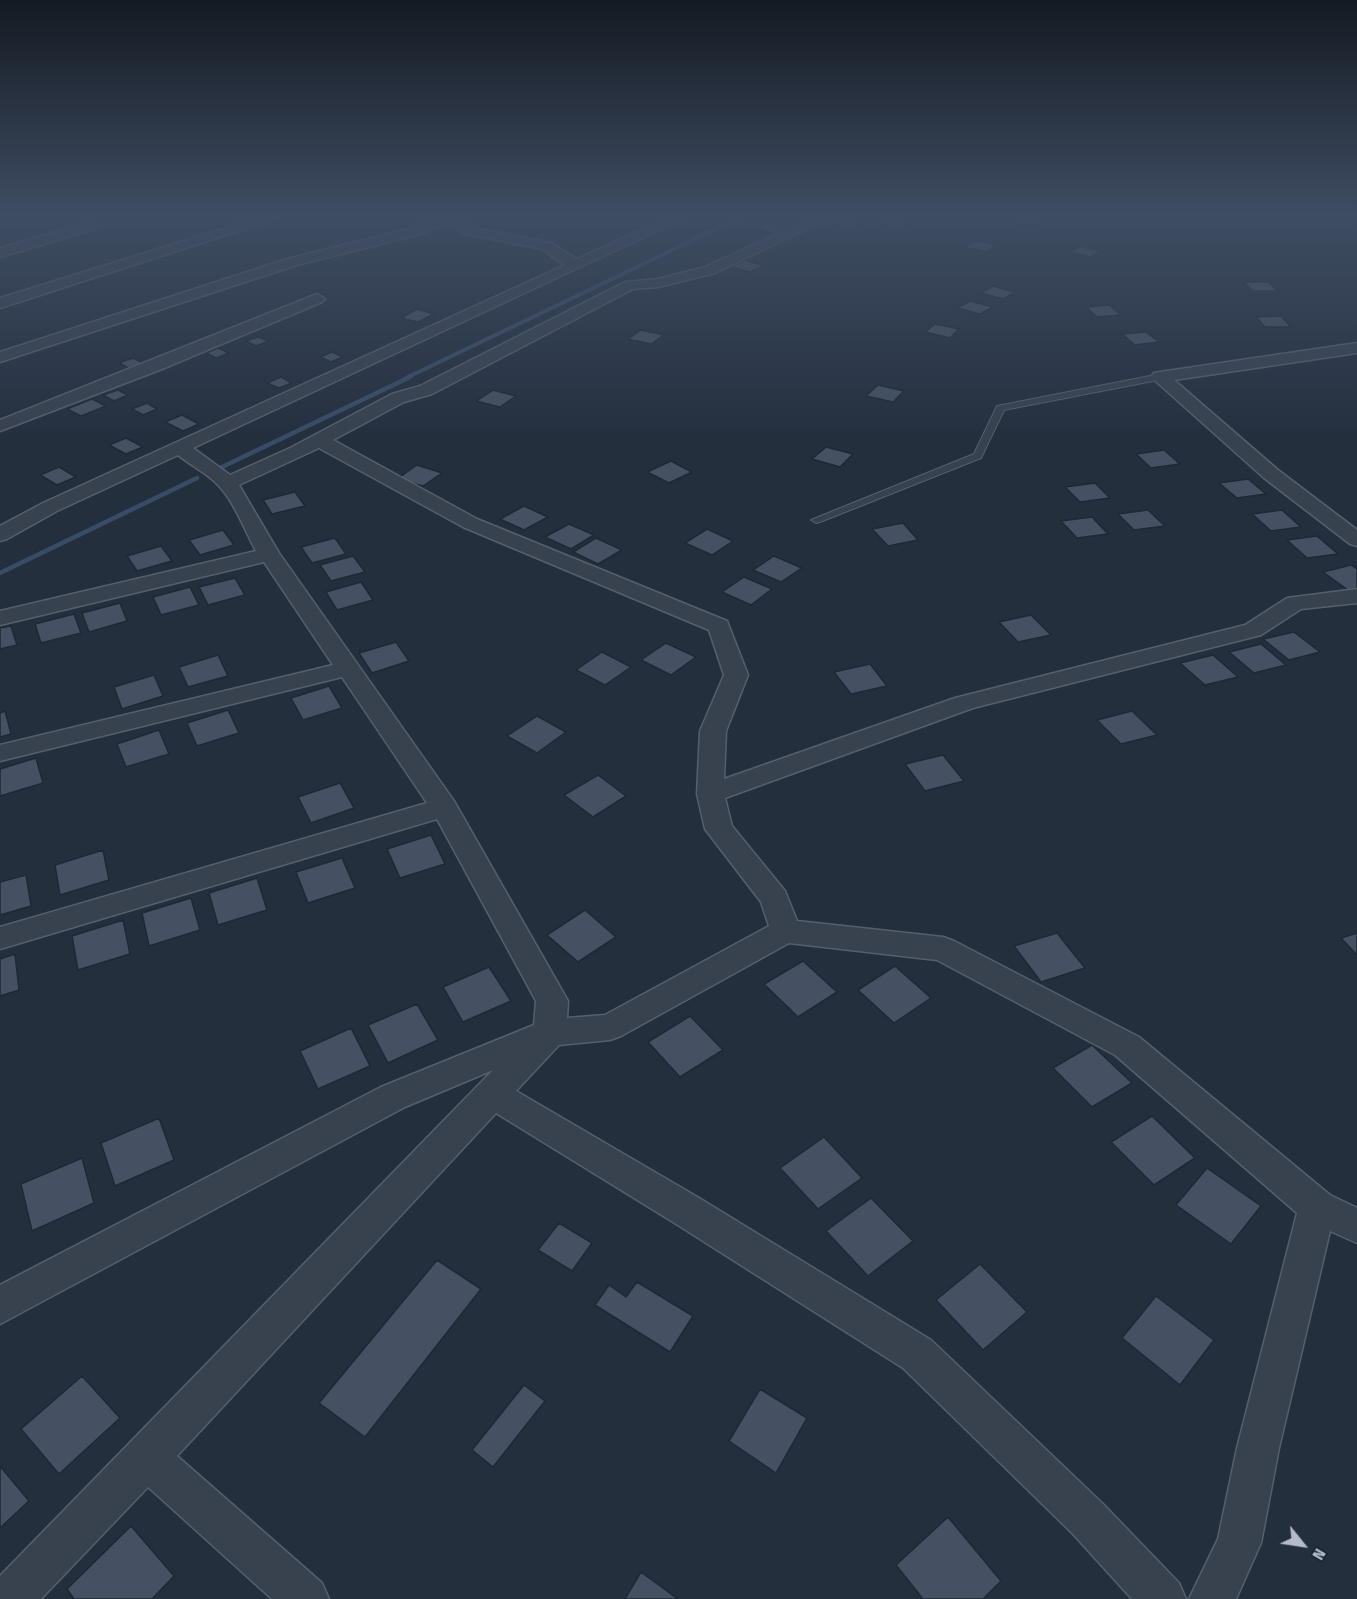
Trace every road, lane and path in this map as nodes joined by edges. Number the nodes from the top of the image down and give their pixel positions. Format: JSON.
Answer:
{"nodes":[{"id":1,"x":37,"y":292,"type":"edge"},
{"id":2,"x":201,"y":292,"type":"edge"},
{"id":3,"x":519,"y":292,"type":"edge"},
{"id":4,"x":617,"y":292,"type":"edge"},
{"id":5,"x":317,"y":299,"type":"dead end"},
{"id":6,"x":0,"y":303,"type":"edge"},
{"id":7,"x":1357,"y":348,"type":"edge"},
{"id":8,"x":0,"y":357,"type":"edge"},
{"id":9,"x":1160,"y":377,"type":"junction"},
{"id":10,"x":0,"y":426,"type":"edge"},
{"id":11,"x":326,"y":444,"type":"dead end"},
{"id":12,"x":181,"y":448,"type":"junction"},
{"id":13,"x":227,"y":483,"type":"junction"},
{"id":14,"x":816,"y":520,"type":"dead end"},
{"id":15,"x":0,"y":535,"type":"edge"},
{"id":16,"x":1357,"y":540,"type":"edge"},
{"id":17,"x":269,"y":554,"type":"junction"},
{"id":18,"x":1357,"y":596,"type":"edge"},
{"id":19,"x":0,"y":618,"type":"edge"},
{"id":20,"x":349,"y":668,"type":"junction"},
{"id":21,"x":0,"y":753,"type":"edge"},
{"id":22,"x":710,"y":794,"type":"junction"},
{"id":23,"x":444,"y":807,"type":"junction"},
{"id":24,"x":785,"y":931,"type":"junction"},
{"id":25,"x":0,"y":938,"type":"edge"},
{"id":26,"x":550,"y":1033,"type":"junction"},
{"id":27,"x":493,"y":1094,"type":"junction"},
{"id":28,"x":1317,"y":1207,"type":"junction"},
{"id":29,"x":1357,"y":1226,"type":"edge"},
{"id":30,"x":0,"y":1305,"type":"edge"},
{"id":31,"x":147,"y":1458,"type":"junction"},
{"id":32,"x":9,"y":1599,"type":"edge"},
{"id":33,"x":306,"y":1599,"type":"edge"},
{"id":34,"x":1164,"y":1599,"type":"edge"},
{"id":35,"x":1212,"y":1599,"type":"edge"}],
"edges":[{"from":1,"to":6,"type":"street"},
{"from":2,"to":8,"type":"street"},
{"from":3,"to":12,"type":"street"},
{"from":4,"to":13,"type":"street"},
{"from":5,"to":10,"type":"street"},
{"from":7,"to":9,"type":"street"},
{"from":9,"to":14,"type":"lane"},
{"from":9,"to":16,"type":"street"},
{"from":11,"to":22,"type":"street"},
{"from":12,"to":13,"type":"street"},
{"from":12,"to":15,"type":"street"},
{"from":13,"to":17,"type":"street"},
{"from":17,"to":19,"type":"street"},
{"from":17,"to":20,"type":"street"},
{"from":18,"to":22,"type":"street"},
{"from":20,"to":21,"type":"street"},
{"from":20,"to":23,"type":"street"},
{"from":22,"to":24,"type":"street"},
{"from":23,"to":25,"type":"street"},
{"from":23,"to":26,"type":"street"},
{"from":24,"to":26,"type":"street"},
{"from":24,"to":28,"type":"street"},
{"from":26,"to":27,"type":"street"},
{"from":26,"to":30,"type":"street"},
{"from":27,"to":31,"type":"street"},
{"from":27,"to":34,"type":"street"},
{"from":28,"to":29,"type":"street"},
{"from":28,"to":35,"type":"street"},
{"from":31,"to":32,"type":"street"},
{"from":31,"to":33,"type":"street"}]}
